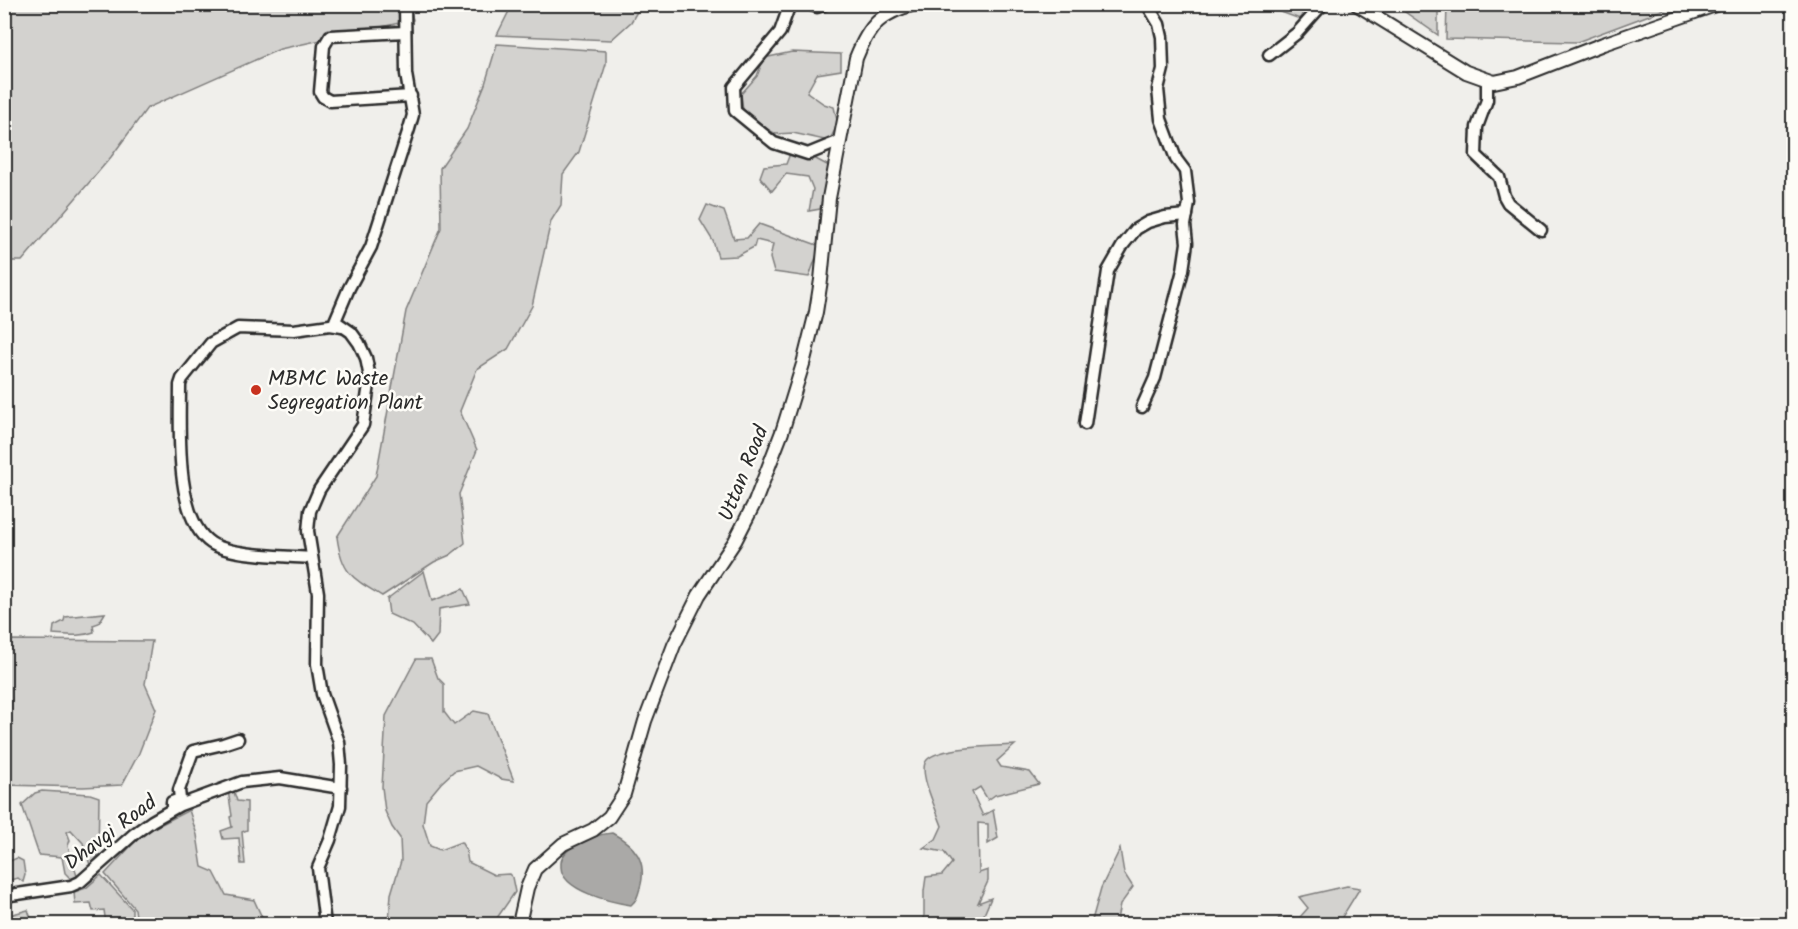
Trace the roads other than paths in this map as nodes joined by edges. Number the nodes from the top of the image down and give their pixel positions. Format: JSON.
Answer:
{"nodes":[{"id":1,"x":405,"y":4,"type":"edge"},
{"id":2,"x":790,"y":4,"type":"edge"},
{"id":3,"x":808,"y":4,"type":"edge"},
{"id":4,"x":825,"y":4,"type":"edge"},
{"id":5,"x":917,"y":4,"type":"edge"},
{"id":6,"x":941,"y":4,"type":"edge"},
{"id":7,"x":1147,"y":4,"type":"edge"},
{"id":8,"x":1323,"y":4,"type":"edge"},
{"id":9,"x":1356,"y":4,"type":"edge"},
{"id":10,"x":1718,"y":4,"type":"edge"},
{"id":11,"x":896,"y":6,"type":"edge"},
{"id":12,"x":405,"y":32,"type":"junction"},
{"id":13,"x":1269,"y":55,"type":"dead end"},
{"id":14,"x":1487,"y":80,"type":"junction"},
{"id":15,"x":411,"y":96,"type":"junction"},
{"id":16,"x":840,"y":141,"type":"junction"},
{"id":17,"x":1187,"y":215,"type":"junction"},
{"id":18,"x":1541,"y":230,"type":"dead end"},
{"id":19,"x":345,"y":329,"type":"junction"},
{"id":20,"x":1142,"y":407,"type":"dead end"},
{"id":21,"x":1085,"y":424,"type":"dead end"},
{"id":22,"x":311,"y":558,"type":"junction"},
{"id":23,"x":238,"y":739,"type":"dead end"},
{"id":24,"x":341,"y":788,"type":"junction"},
{"id":25,"x":172,"y":809,"type":"junction"},
{"id":26,"x":4,"y":896,"type":"edge"},
{"id":27,"x":325,"y":924,"type":"edge"},
{"id":28,"x":519,"y":924,"type":"edge"}],
"edges":[{"from":1,"to":12,"type":"street"},
{"from":2,"to":16,"type":"street"},
{"from":3,"to":4,"type":"street"},
{"from":5,"to":6,"type":"main road","name":"Uttan Road"},
{"from":5,"to":11,"type":"main road","name":"Uttan Road"},
{"from":7,"to":17,"type":"street"},
{"from":8,"to":13,"type":"street"},
{"from":9,"to":14,"type":"main road"},
{"from":10,"to":14,"type":"main road"},
{"from":11,"to":16,"type":"main road","name":"Uttan Road"},
{"from":12,"to":15,"type":"street"},
{"from":12,"to":15,"type":"street"},
{"from":14,"to":18,"type":"street"},
{"from":15,"to":19,"type":"street"},
{"from":16,"to":28,"type":"main road","name":"Uttan Road"},
{"from":17,"to":20,"type":"street"},
{"from":17,"to":21,"type":"street"},
{"from":19,"to":22,"type":"street"},
{"from":19,"to":22,"type":"street"},
{"from":22,"to":24,"type":"street"},
{"from":23,"to":25,"type":"street"},
{"from":24,"to":25,"type":"street","name":"Dhavgi Road"},
{"from":24,"to":27,"type":"street"},
{"from":25,"to":26,"type":"street","name":"Dhavgi Road"}]}
